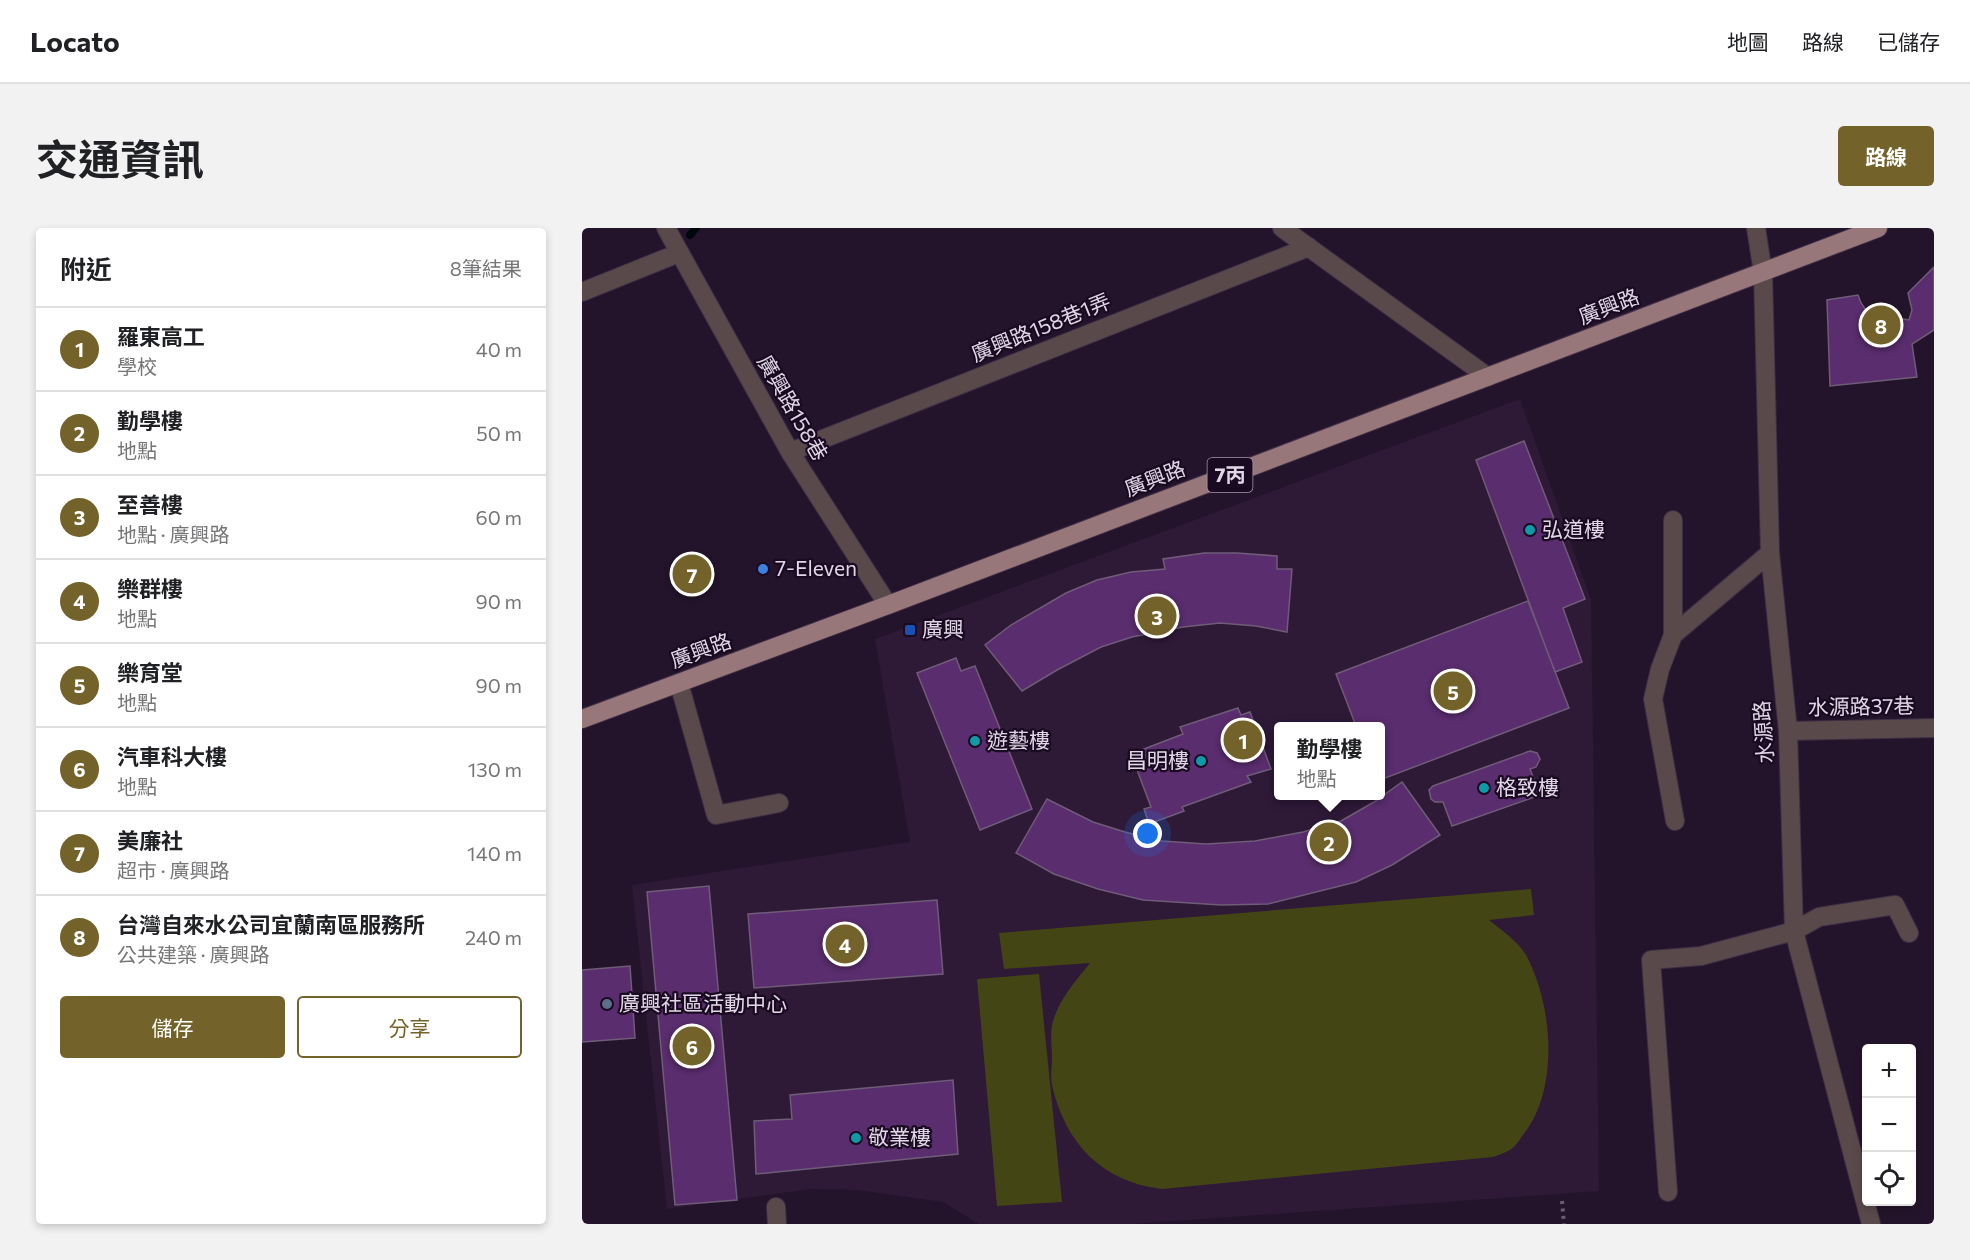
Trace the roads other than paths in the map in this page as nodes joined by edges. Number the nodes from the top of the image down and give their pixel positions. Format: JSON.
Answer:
{"nodes":[{"id":1,"x":666,"y":228,"type":"edge"},
{"id":2,"x":1282,"y":228,"type":"edge"},
{"id":3,"x":1756,"y":228,"type":"edge"},
{"id":4,"x":1878,"y":228,"type":"edge"},
{"id":5,"x":1309,"y":248,"type":"junction"},
{"id":6,"x":679,"y":253,"type":"junction"},
{"id":7,"x":1763,"y":273,"type":"junction"},
{"id":8,"x":582,"y":292,"type":"edge"},
{"id":9,"x":1488,"y":377,"type":"junction"},
{"id":10,"x":790,"y":452,"type":"junction"},
{"id":11,"x":1673,"y":520,"type":"dead end"},
{"id":12,"x":1770,"y":553,"type":"junction"},
{"id":13,"x":888,"y":605,"type":"junction"},
{"id":14,"x":1673,"y":635,"type":"junction"},
{"id":15,"x":679,"y":683,"type":"junction"},
{"id":16,"x":582,"y":719,"type":"edge"},
{"id":17,"x":1934,"y":728,"type":"edge"},
{"id":18,"x":1788,"y":730,"type":"junction"},
{"id":19,"x":779,"y":803,"type":"dead end"},
{"id":20,"x":1675,"y":821,"type":"dead end"},
{"id":21,"x":1794,"y":931,"type":"junction"},
{"id":22,"x":1909,"y":933,"type":"dead end"},
{"id":23,"x":1668,"y":1192,"type":"dead end"},
{"id":24,"x":1870,"y":1224,"type":"edge"}],
"edges":[{"from":1,"to":6,"type":"street","name":"廣興路158巷"},
{"from":2,"to":5,"type":"street"},
{"from":3,"to":7,"type":"street","name":"水源路"},
{"from":4,"to":7,"type":"main road","name":"廣興路","number":"7丙"},
{"from":5,"to":9,"type":"street"},
{"from":5,"to":10,"type":"street","name":"廣興路158巷1弄"},
{"from":6,"to":8,"type":"street"},
{"from":6,"to":10,"type":"street","name":"廣興路158巷"},
{"from":7,"to":9,"type":"main road","name":"廣興路","number":"7丙"},
{"from":7,"to":12,"type":"street","name":"水源路"},
{"from":9,"to":13,"type":"main road","name":"廣興路","number":"7丙"},
{"from":10,"to":13,"type":"street","name":"廣興路158巷"},
{"from":11,"to":14,"type":"street"},
{"from":12,"to":14,"type":"street"},
{"from":12,"to":18,"type":"street","name":"水源路"},
{"from":13,"to":15,"type":"main road","name":"廣興路","number":"7丙"},
{"from":14,"to":20,"type":"street"},
{"from":15,"to":16,"type":"main road","name":"廣興路","number":"7丙"},
{"from":15,"to":19,"type":"street"},
{"from":17,"to":18,"type":"street","name":"水源路37巷"},
{"from":18,"to":21,"type":"street","name":"水源路"},
{"from":21,"to":22,"type":"street"},
{"from":21,"to":23,"type":"street"},
{"from":21,"to":24,"type":"street","name":"水源路"}]}
